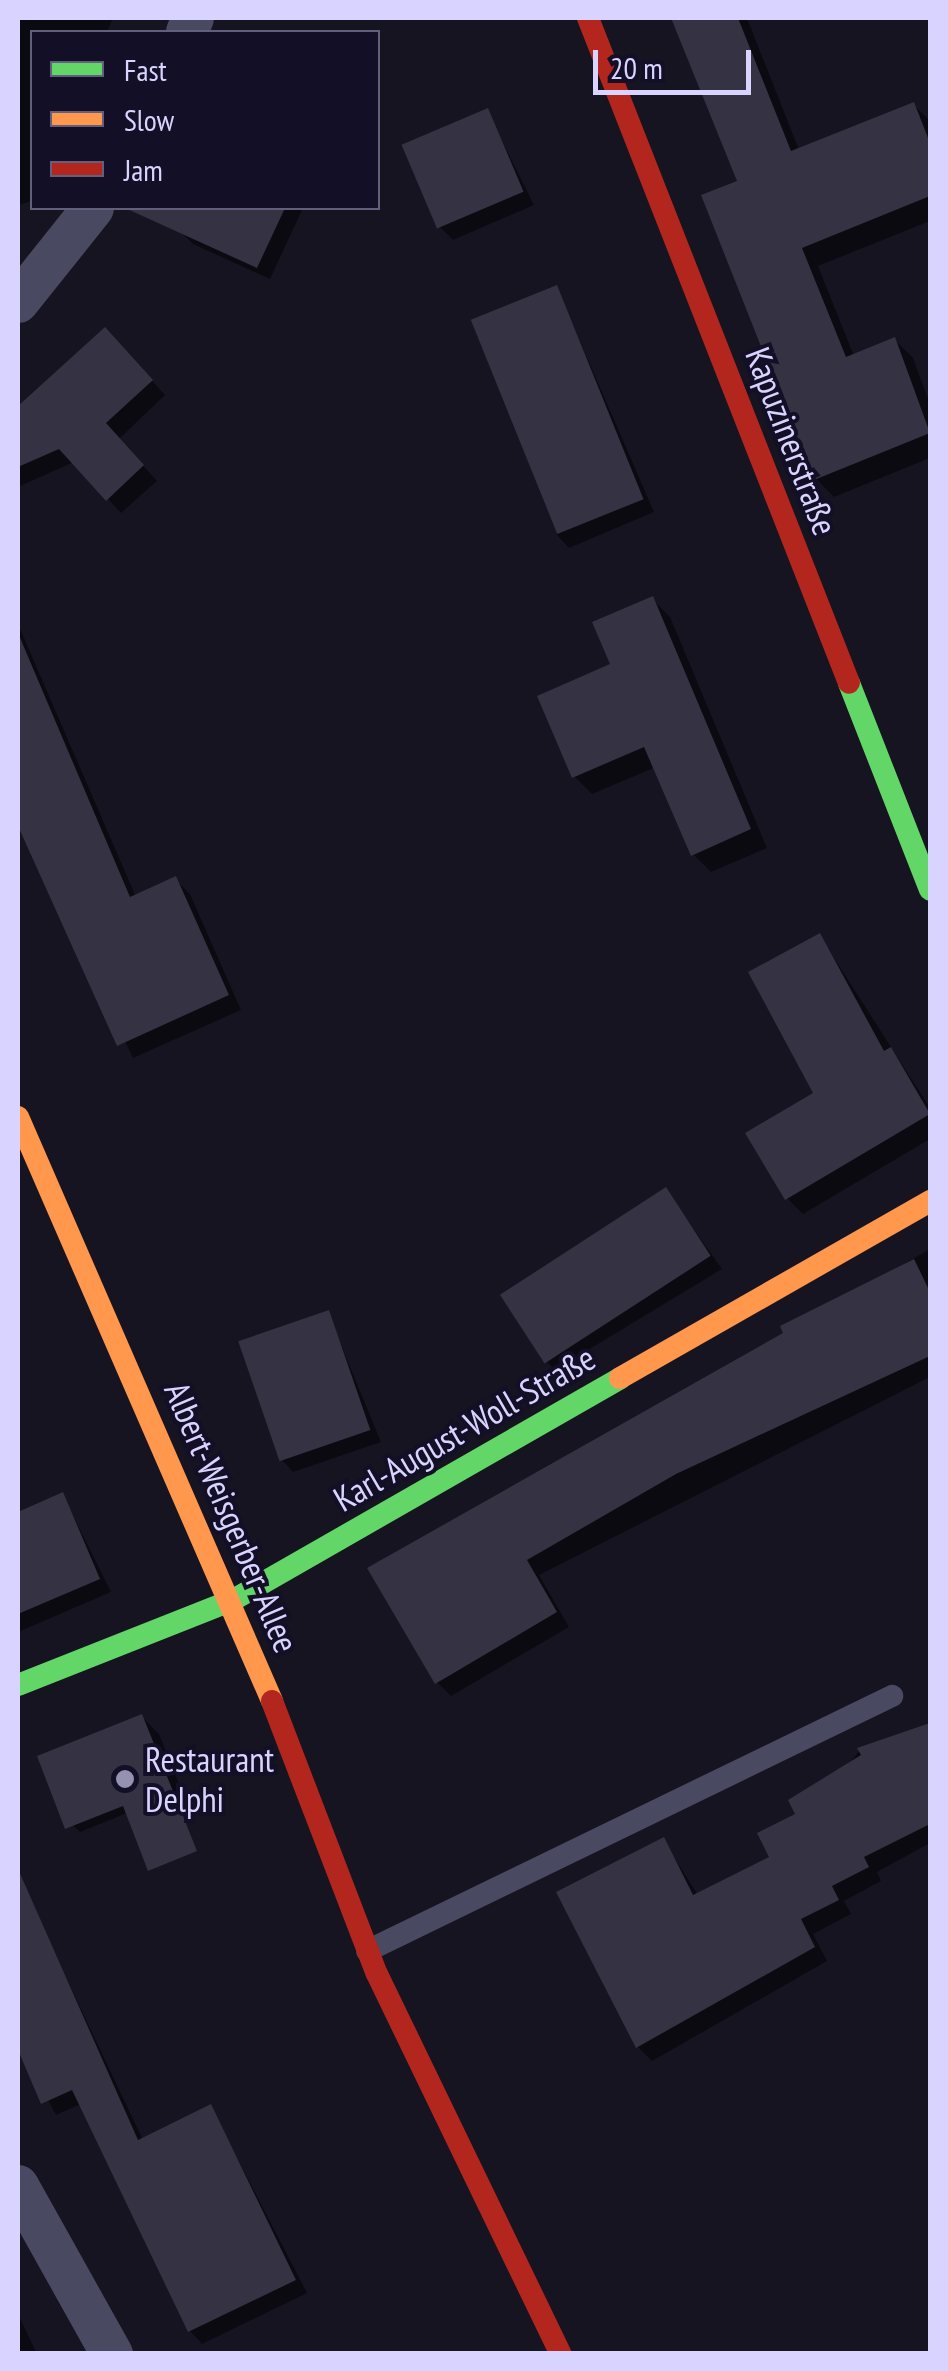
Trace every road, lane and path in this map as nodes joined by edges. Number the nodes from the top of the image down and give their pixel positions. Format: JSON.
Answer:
{"nodes":[{"id":1,"x":588,"y":18,"type":"edge"},
{"id":2,"x":90,"y":210,"type":"edge"},
{"id":3,"x":18,"y":302,"type":"edge"},
{"id":4,"x":930,"y":890,"type":"edge"},
{"id":5,"x":18,"y":1117,"type":"edge"},
{"id":6,"x":930,"y":1202,"type":"edge"},
{"id":7,"x":234,"y":1600,"type":"junction"},
{"id":8,"x":18,"y":1684,"type":"edge"},
{"id":9,"x":892,"y":1696,"type":"dead end"},
{"id":10,"x":366,"y":1951,"type":"junction"},
{"id":11,"x":18,"y":2186,"type":"edge"},
{"id":12,"x":112,"y":2354,"type":"edge"},
{"id":13,"x":561,"y":2354,"type":"edge"}],
"edges":[{"from":1,"to":4,"type":"street","name":"Kapuzinerstraße"},
{"from":2,"to":3,"type":"street"},
{"from":5,"to":7,"type":"street","name":"Albert-Weisgerber-Allee"},
{"from":6,"to":7,"type":"street","name":"Karl-August-Woll-Straße"},
{"from":7,"to":8,"type":"street","name":"Karl-August-Woll-Straße"},
{"from":7,"to":10,"type":"street","name":"Albert-Weisgerber-Allee"},
{"from":9,"to":10,"type":"lane"},
{"from":10,"to":13,"type":"street","name":"Albert-Weisgerber-Allee"},
{"from":11,"to":12,"type":"street"}]}
